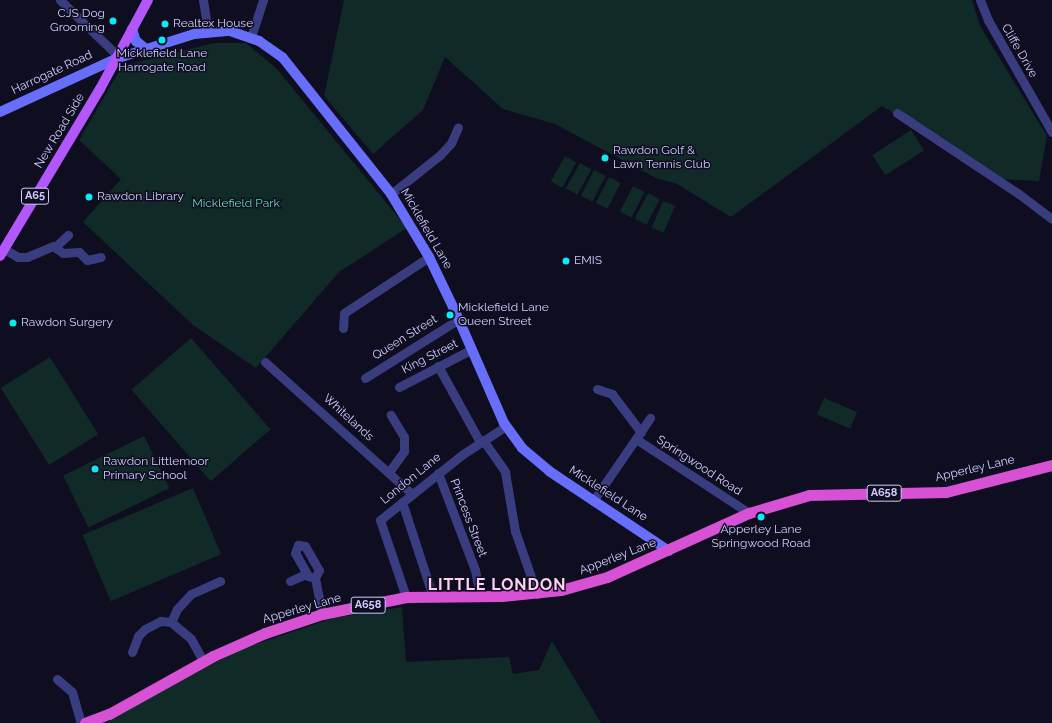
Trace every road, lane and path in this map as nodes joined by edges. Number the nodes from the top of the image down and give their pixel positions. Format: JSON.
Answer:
{"nodes":[{"id":1,"x":60,"y":0,"type":"edge"},
{"id":2,"x":148,"y":0,"type":"edge"},
{"id":3,"x":203,"y":0,"type":"edge"},
{"id":4,"x":263,"y":0,"type":"edge"},
{"id":5,"x":980,"y":0,"type":"edge"},
{"id":6,"x":132,"y":29,"type":"junction"},
{"id":7,"x":208,"y":31,"type":"junction"},
{"id":8,"x":250,"y":37,"type":"junction"},
{"id":9,"x":146,"y":48,"type":"junction"},
{"id":10,"x":116,"y":57,"type":"junction"},
{"id":11,"x":0,"y":112,"type":"edge"},
{"id":12,"x":898,"y":114,"type":"dead end"},
{"id":13,"x":458,"y":127,"type":"dead end"},
{"id":14,"x":1051,"y":130,"type":"edge"},
{"id":15,"x":391,"y":194,"type":"junction"},
{"id":16,"x":1052,"y":219,"type":"edge"},
{"id":17,"x":68,"y":234,"type":"dead end"},
{"id":18,"x":55,"y":247,"type":"junction"},
{"id":19,"x":2,"y":252,"type":"edge"},
{"id":20,"x":101,"y":257,"type":"dead end"},
{"id":21,"x":429,"y":258,"type":"junction"},
{"id":22,"x":459,"y":319,"type":"junction"},
{"id":23,"x":343,"y":328,"type":"dead end"},
{"id":24,"x":472,"y":349,"type":"junction"},
{"id":25,"x":265,"y":362,"type":"dead end"},
{"id":26,"x":438,"y":366,"type":"junction"},
{"id":27,"x":365,"y":378,"type":"dead end"},
{"id":28,"x":399,"y":387,"type":"dead end"},
{"id":29,"x":597,"y":389,"type":"dead end"},
{"id":30,"x":391,"y":415,"type":"dead end"},
{"id":31,"x":650,"y":418,"type":"dead end"},
{"id":32,"x":506,"y":426,"type":"junction"},
{"id":33,"x":638,"y":435,"type":"junction"},
{"id":34,"x":482,"y":441,"type":"junction"},
{"id":35,"x":1052,"y":464,"type":"edge"},
{"id":36,"x":389,"y":472,"type":"junction"},
{"id":37,"x":438,"y":473,"type":"junction"},
{"id":38,"x":412,"y":494,"type":"junction"},
{"id":39,"x":593,"y":501,"type":"junction"},
{"id":40,"x":402,"y":502,"type":"junction"},
{"id":41,"x":750,"y":513,"type":"junction"},
{"id":42,"x":655,"y":541,"type":"junction"},
{"id":43,"x":685,"y":544,"type":"junction"},
{"id":44,"x":669,"y":551,"type":"junction"},
{"id":45,"x":306,"y":574,"type":"junction"},
{"id":46,"x":315,"y":578,"type":"junction"},
{"id":47,"x":290,"y":580,"type":"dead end"},
{"id":48,"x":220,"y":581,"type":"dead end"},
{"id":49,"x":537,"y":594,"type":"junction"},
{"id":50,"x":480,"y":596,"type":"junction"},
{"id":51,"x":406,"y":597,"type":"junction"},
{"id":52,"x":433,"y":597,"type":"junction"},
{"id":53,"x":322,"y":614,"type":"junction"},
{"id":54,"x":171,"y":622,"type":"junction"},
{"id":55,"x":132,"y":652,"type":"dead end"},
{"id":56,"x":203,"y":661,"type":"junction"},
{"id":57,"x":57,"y":679,"type":"dead end"},
{"id":58,"x":82,"y":723,"type":"edge"},
{"id":59,"x":85,"y":723,"type":"edge"}],
"edges":[{"from":1,"to":10,"type":"street"},
{"from":2,"to":6,"type":"main road","number":"A65"},
{"from":3,"to":7,"type":"street"},
{"from":4,"to":8,"type":"street"},
{"from":5,"to":14,"type":"street","name":"Cliffe Drive"},
{"from":6,"to":9,"type":"main road"},
{"from":6,"to":10,"type":"main road","number":"A65"},
{"from":7,"to":8,"type":"main road","name":"Micklefield Lane"},
{"from":7,"to":9,"type":"main road","name":"Micklefield Lane"},
{"from":8,"to":15,"type":"main road","name":"Micklefield Lane"},
{"from":9,"to":10,"type":"main road","name":"Micklefield Lane"},
{"from":10,"to":11,"type":"main road","name":"Harrogate Road"},
{"from":10,"to":19,"type":"main road","name":"New Road Side","number":"A65"},
{"from":12,"to":16,"type":"street"},
{"from":13,"to":15,"type":"street"},
{"from":15,"to":21,"type":"main road","name":"Micklefield Lane"},
{"from":17,"to":18,"type":"street"},
{"from":18,"to":19,"type":"street"},
{"from":18,"to":20,"type":"street"},
{"from":21,"to":22,"type":"main road","name":"Micklefield Lane"},
{"from":21,"to":23,"type":"street"},
{"from":22,"to":24,"type":"main road","name":"Micklefield Lane"},
{"from":22,"to":27,"type":"street","name":"Queen Street"},
{"from":24,"to":26,"type":"street","name":"King Street"},
{"from":24,"to":32,"type":"main road","name":"Micklefield Lane"},
{"from":25,"to":36,"type":"street","name":"Whitelands"},
{"from":26,"to":28,"type":"street","name":"King Street"},
{"from":26,"to":34,"type":"street"},
{"from":29,"to":33,"type":"street"},
{"from":30,"to":36,"type":"street"},
{"from":31,"to":33,"type":"street","name":"Springwood Road"},
{"from":32,"to":34,"type":"street","name":"London Lane"},
{"from":32,"to":39,"type":"main road","name":"Micklefield Lane"},
{"from":33,"to":39,"type":"street","name":"Springwood Road"},
{"from":33,"to":41,"type":"street","name":"Springwood Road"},
{"from":34,"to":37,"type":"street","name":"London Lane"},
{"from":34,"to":49,"type":"street"},
{"from":35,"to":41,"type":"highway","name":"Apperley Lane","number":"A658"},
{"from":36,"to":38,"type":"street","name":"Whitelands"},
{"from":37,"to":38,"type":"street","name":"London Lane"},
{"from":37,"to":50,"type":"street","name":"Princess Street"},
{"from":38,"to":40,"type":"street","name":"London Lane"},
{"from":39,"to":42,"type":"main road","name":"Micklefield Lane"},
{"from":40,"to":51,"type":"street","name":"London Lane"},
{"from":40,"to":52,"type":"street"},
{"from":41,"to":43,"type":"highway","name":"Apperley Lane","number":"A658"},
{"from":42,"to":43,"type":"main road","name":"Micklefield Lane"},
{"from":42,"to":44,"type":"main road","name":"Micklefield Lane"},
{"from":43,"to":44,"type":"highway","name":"Apperley Lane","number":"A658"},
{"from":44,"to":49,"type":"highway","name":"Apperley Lane","number":"A658"},
{"from":45,"to":46,"type":"street"},
{"from":45,"to":46,"type":"street"},
{"from":45,"to":47,"type":"street"},
{"from":46,"to":53,"type":"street"},
{"from":48,"to":54,"type":"street"},
{"from":49,"to":50,"type":"highway","name":"Apperley Lane","number":"A658"},
{"from":50,"to":52,"type":"highway","name":"Apperley Lane","number":"A658"},
{"from":51,"to":52,"type":"highway","name":"Apperley Lane","number":"A658"},
{"from":51,"to":53,"type":"highway","name":"Apperley Lane","number":"A658"},
{"from":53,"to":56,"type":"highway","name":"Apperley Lane","number":"A658"},
{"from":54,"to":55,"type":"street"},
{"from":54,"to":56,"type":"street"},
{"from":56,"to":59,"type":"highway","name":"Apperley Lane","number":"A658"},
{"from":57,"to":58,"type":"street"}]}
